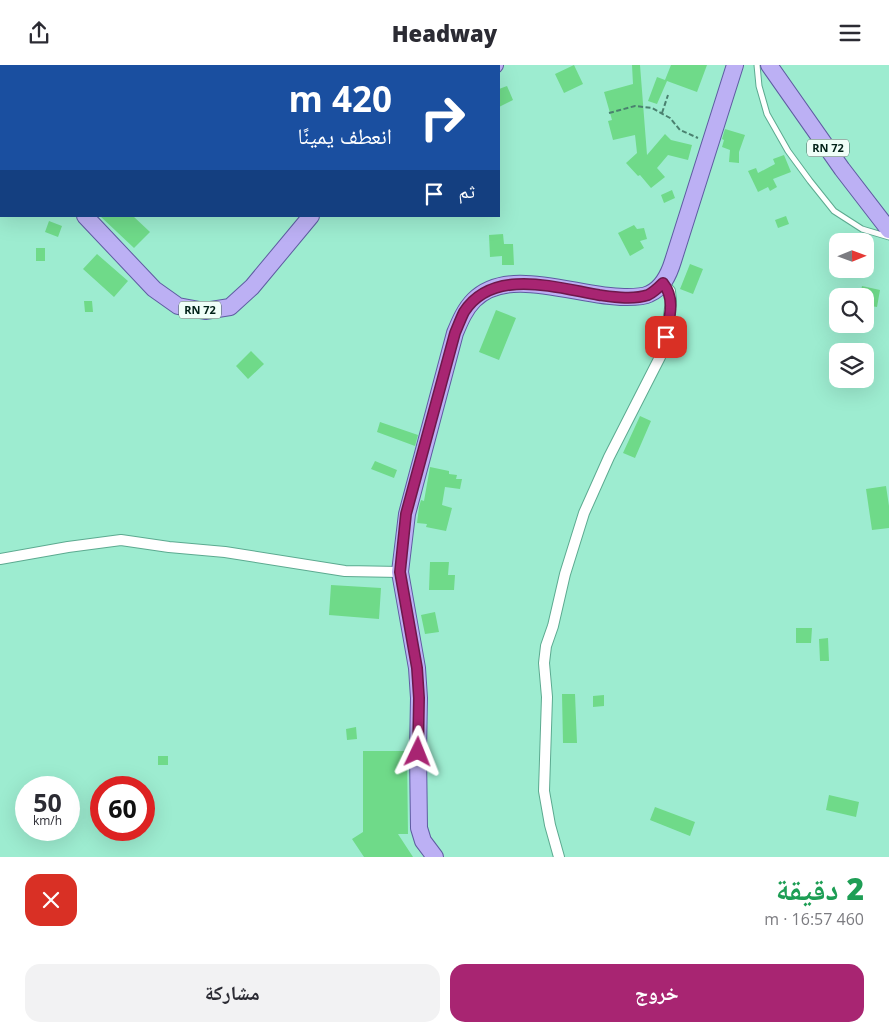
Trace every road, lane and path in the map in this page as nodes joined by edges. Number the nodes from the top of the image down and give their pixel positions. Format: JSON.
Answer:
{"nodes":[{"id":1,"x":736,"y":65,"type":"edge"},
{"id":2,"x":758,"y":65,"type":"edge"},
{"id":3,"x":769,"y":65,"type":"edge"},
{"id":4,"x":668,"y":95,"type":"dead end"},
{"id":5,"x":609,"y":113,"type":"dead end"},
{"id":6,"x":662,"y":113,"type":"junction"},
{"id":7,"x":711,"y":144,"type":"junction"},
{"id":8,"x":86,"y":217,"type":"edge"},
{"id":9,"x":310,"y":217,"type":"edge"},
{"id":10,"x":889,"y":230,"type":"edge"},
{"id":11,"x":889,"y":237,"type":"edge"},
{"id":12,"x":663,"y":283,"type":"junction"},
{"id":13,"x":0,"y":559,"type":"edge"},
{"id":14,"x":400,"y":572,"type":"junction"},
{"id":15,"x":435,"y":857,"type":"edge"},
{"id":16,"x":559,"y":857,"type":"edge"}],
"edges":[{"from":1,"to":7,"type":"main road"},
{"from":2,"to":11,"type":"lane"},
{"from":3,"to":10,"type":"main road","number":"RN 72"},
{"from":4,"to":6,"type":"path"},
{"from":5,"to":6,"type":"path"},
{"from":6,"to":7,"type":"path"},
{"from":7,"to":12,"type":"main road"},
{"from":8,"to":9,"type":"main road","number":"RN 72"},
{"from":12,"to":14,"type":"main road"},
{"from":12,"to":16,"type":"street"},
{"from":13,"to":14,"type":"street"},
{"from":14,"to":15,"type":"main road"}]}
